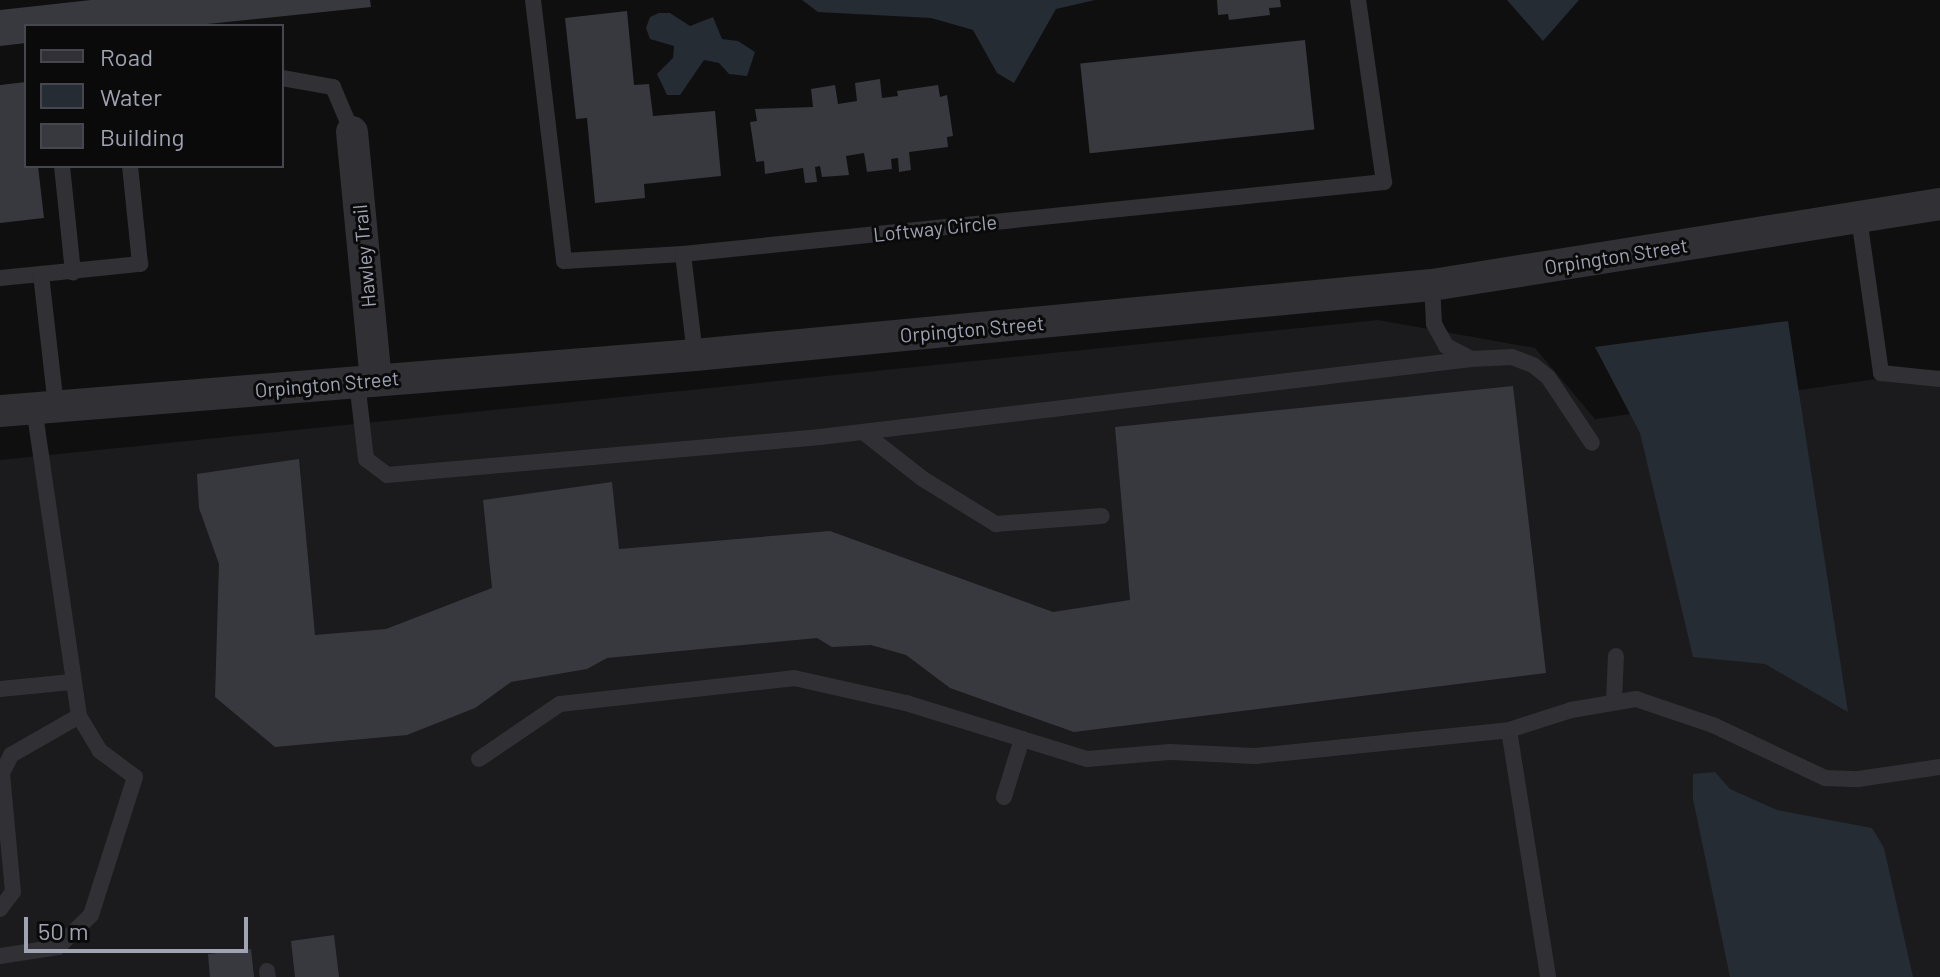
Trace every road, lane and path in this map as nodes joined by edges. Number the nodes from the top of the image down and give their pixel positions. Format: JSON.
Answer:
{"nodes":[{"id":1,"x":533,"y":0,"type":"edge"},
{"id":2,"x":1358,"y":0,"type":"edge"},
{"id":3,"x":284,"y":78,"type":"edge"},
{"id":4,"x":352,"y":132,"type":"joint"},
{"id":5,"x":62,"y":168,"type":"edge"},
{"id":6,"x":130,"y":168,"type":"edge"},
{"id":7,"x":1940,"y":204,"type":"edge"},
{"id":8,"x":1859,"y":218,"type":"junction"},
{"id":9,"x":683,"y":254,"type":"junction"},
{"id":10,"x":73,"y":272,"type":"junction"},
{"id":11,"x":41,"y":274,"type":"junction"},
{"id":12,"x":0,"y":278,"type":"edge"},
{"id":13,"x":1432,"y":285,"type":"junction"},
{"id":14,"x":695,"y":355,"type":"junction"},
{"id":15,"x":1471,"y":359,"type":"junction"},
{"id":16,"x":1940,"y":379,"type":"edge"},
{"id":17,"x":366,"y":381,"type":"junction"},
{"id":18,"x":45,"y":406,"type":"junction"},
{"id":19,"x":0,"y":411,"type":"edge"},
{"id":20,"x":863,"y":432,"type":"junction"},
{"id":21,"x":1592,"y":443,"type":"dead end"},
{"id":22,"x":1102,"y":516,"type":"dead end"},
{"id":23,"x":1616,"y":656,"type":"dead end"},
{"id":24,"x":72,"y":682,"type":"junction"},
{"id":25,"x":0,"y":689,"type":"edge"},
{"id":26,"x":1614,"y":701,"type":"junction"},
{"id":27,"x":79,"y":716,"type":"junction"},
{"id":28,"x":1509,"y":730,"type":"junction"},
{"id":29,"x":1022,"y":739,"type":"junction"},
{"id":30,"x":479,"y":759,"type":"dead end"},
{"id":31,"x":1940,"y":767,"type":"edge"},
{"id":32,"x":1004,"y":797,"type":"dead end"},
{"id":33,"x":0,"y":909,"type":"edge"},
{"id":34,"x":0,"y":956,"type":"edge"},
{"id":35,"x":1548,"y":977,"type":"edge"}],
"edges":[{"from":1,"to":9,"type":"lane","name":"Loftway Circle"},
{"from":2,"to":9,"type":"lane","name":"Loftway Circle"},
{"from":3,"to":4,"type":"lane"},
{"from":4,"to":17,"type":"street","name":"Hawley Trail"},
{"from":5,"to":10,"type":"lane"},
{"from":6,"to":10,"type":"lane"},
{"from":7,"to":8,"type":"street","name":"Orpington Street"},
{"from":8,"to":13,"type":"street","name":"Orpington Street"},
{"from":8,"to":16,"type":"lane"},
{"from":9,"to":14,"type":"lane"},
{"from":10,"to":11,"type":"lane"},
{"from":11,"to":12,"type":"lane"},
{"from":11,"to":18,"type":"lane"},
{"from":13,"to":14,"type":"street","name":"Orpington Street"},
{"from":13,"to":15,"type":"lane"},
{"from":14,"to":17,"type":"street","name":"Orpington Street"},
{"from":15,"to":20,"type":"lane"},
{"from":15,"to":21,"type":"lane"},
{"from":17,"to":18,"type":"street","name":"Orpington Street"},
{"from":17,"to":20,"type":"lane"},
{"from":18,"to":19,"type":"street","name":"Orpington Street"},
{"from":18,"to":24,"type":"lane"},
{"from":20,"to":22,"type":"lane"},
{"from":23,"to":26,"type":"lane"},
{"from":24,"to":25,"type":"lane"},
{"from":24,"to":27,"type":"lane"},
{"from":26,"to":28,"type":"lane"},
{"from":26,"to":31,"type":"lane"},
{"from":27,"to":33,"type":"lane"},
{"from":27,"to":34,"type":"lane"},
{"from":28,"to":29,"type":"lane"},
{"from":28,"to":35,"type":"lane"},
{"from":29,"to":30,"type":"lane"},
{"from":29,"to":32,"type":"lane"}]}
